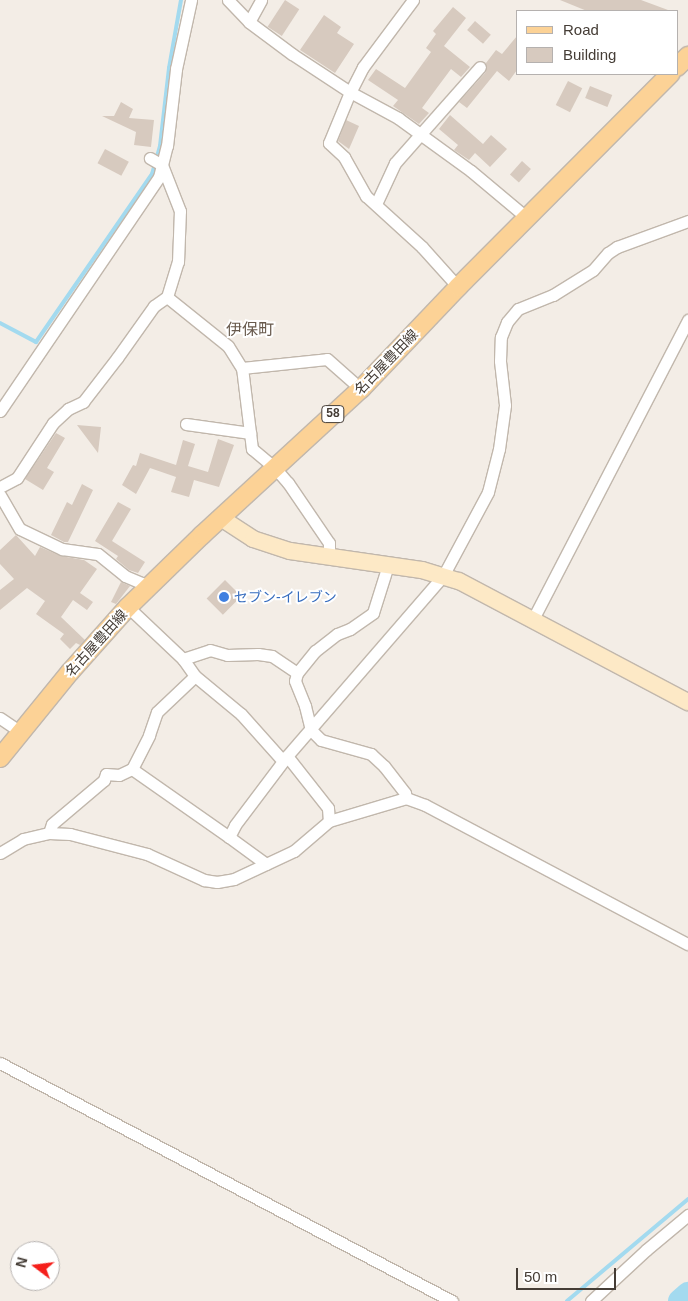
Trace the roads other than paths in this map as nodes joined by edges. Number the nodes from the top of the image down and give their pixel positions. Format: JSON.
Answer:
{"nodes":[{"id":1,"x":191,"y":0,"type":"edge"},
{"id":2,"x":228,"y":0,"type":"edge"},
{"id":3,"x":261,"y":0,"type":"edge"},
{"id":4,"x":413,"y":0,"type":"edge"},
{"id":5,"x":249,"y":22,"type":"junction"},
{"id":6,"x":688,"y":56,"type":"edge"},
{"id":7,"x":678,"y":66,"type":"edge"},
{"id":8,"x":480,"y":67,"type":"dead end"},
{"id":9,"x":669,"y":75,"type":"edge"},
{"id":10,"x":350,"y":92,"type":"junction"},
{"id":11,"x":422,"y":136,"type":"junction"},
{"id":12,"x":157,"y":162,"type":"junction"},
{"id":13,"x":376,"y":204,"type":"junction"},
{"id":14,"x":526,"y":217,"type":"junction"},
{"id":15,"x":688,"y":221,"type":"edge"},
{"id":16,"x":458,"y":287,"type":"junction"},
{"id":17,"x":167,"y":297,"type":"junction"},
{"id":18,"x":688,"y":320,"type":"edge"},
{"id":19,"x":242,"y":368,"type":"junction"},
{"id":20,"x":361,"y":389,"type":"junction"},
{"id":21,"x":0,"y":411,"type":"edge"},
{"id":22,"x":186,"y":424,"type":"dead end"},
{"id":23,"x":250,"y":433,"type":"junction"},
{"id":24,"x":275,"y":468,"type":"junction"},
{"id":25,"x":0,"y":487,"type":"edge"},
{"id":26,"x":0,"y":495,"type":"edge"},
{"id":27,"x":221,"y":518,"type":"junction"},
{"id":28,"x":329,"y":557,"type":"junction"},
{"id":29,"x":388,"y":565,"type":"junction"},
{"id":30,"x":443,"y":576,"type":"junction"},
{"id":31,"x":149,"y":586,"type":"junction"},
{"id":32,"x":128,"y":607,"type":"junction"},
{"id":33,"x":533,"y":620,"type":"junction"},
{"id":34,"x":183,"y":659,"type":"junction"},
{"id":35,"x":297,"y":672,"type":"junction"},
{"id":36,"x":195,"y":676,"type":"junction"},
{"id":37,"x":688,"y":702,"type":"edge"},
{"id":38,"x":0,"y":718,"type":"edge"},
{"id":39,"x":311,"y":730,"type":"junction"},
{"id":40,"x":21,"y":732,"type":"junction"},
{"id":41,"x":0,"y":758,"type":"edge"},
{"id":42,"x":285,"y":758,"type":"junction"},
{"id":43,"x":132,"y":769,"type":"junction"},
{"id":44,"x":406,"y":798,"type":"junction"},
{"id":45,"x":329,"y":821,"type":"junction"},
{"id":46,"x":49,"y":833,"type":"junction"},
{"id":47,"x":229,"y":837,"type":"junction"},
{"id":48,"x":0,"y":853,"type":"edge"},
{"id":49,"x":266,"y":864,"type":"junction"},
{"id":50,"x":688,"y":944,"type":"edge"},
{"id":51,"x":0,"y":1063,"type":"edge"},
{"id":52,"x":688,"y":1215,"type":"edge"},
{"id":53,"x":452,"y":1301,"type":"edge"},
{"id":54,"x":591,"y":1301,"type":"edge"}],
"edges":[{"from":1,"to":12,"type":"street"},
{"from":2,"to":5,"type":"street"},
{"from":3,"to":5,"type":"street"},
{"from":4,"to":10,"type":"street"},
{"from":5,"to":10,"type":"street"},
{"from":6,"to":7,"type":"main road"},
{"from":8,"to":11,"type":"street"},
{"from":9,"to":14,"type":"main road","name":"名古屋豊田線","number":"58"},
{"from":10,"to":11,"type":"street"},
{"from":10,"to":13,"type":"street"},
{"from":11,"to":13,"type":"street"},
{"from":11,"to":14,"type":"street"},
{"from":12,"to":17,"type":"street"},
{"from":12,"to":21,"type":"street"},
{"from":13,"to":16,"type":"street"},
{"from":14,"to":16,"type":"main road","name":"名古屋豊田線","number":"58"},
{"from":15,"to":30,"type":"street"},
{"from":16,"to":20,"type":"main road","name":"名古屋豊田線","number":"58"},
{"from":17,"to":19,"type":"street"},
{"from":17,"to":25,"type":"street"},
{"from":18,"to":33,"type":"street"},
{"from":19,"to":20,"type":"street"},
{"from":19,"to":23,"type":"street"},
{"from":20,"to":24,"type":"main road","name":"名古屋豊田線","number":"58"},
{"from":22,"to":23,"type":"street"},
{"from":23,"to":24,"type":"street"},
{"from":24,"to":27,"type":"main road","name":"名古屋豊田線","number":"58"},
{"from":24,"to":28,"type":"street"},
{"from":26,"to":31,"type":"street"},
{"from":27,"to":28,"type":"street"},
{"from":27,"to":31,"type":"main road","name":"名古屋豊田線","number":"58"},
{"from":28,"to":29,"type":"street"},
{"from":29,"to":30,"type":"street"},
{"from":29,"to":35,"type":"street"},
{"from":30,"to":33,"type":"street"},
{"from":30,"to":39,"type":"street"},
{"from":31,"to":32,"type":"main road","name":"名古屋豊田線","number":"58"},
{"from":32,"to":34,"type":"street"},
{"from":32,"to":40,"type":"main road","name":"名古屋豊田線","number":"58"},
{"from":33,"to":37,"type":"street"},
{"from":34,"to":35,"type":"street"},
{"from":34,"to":36,"type":"street"},
{"from":35,"to":39,"type":"street"},
{"from":36,"to":42,"type":"street"},
{"from":36,"to":43,"type":"street"},
{"from":38,"to":40,"type":"street"},
{"from":39,"to":42,"type":"street"},
{"from":39,"to":44,"type":"street"},
{"from":40,"to":41,"type":"main road","name":"名古屋豊田線","number":"58"},
{"from":42,"to":45,"type":"street"},
{"from":42,"to":47,"type":"street"},
{"from":43,"to":46,"type":"street"},
{"from":43,"to":47,"type":"street"},
{"from":44,"to":45,"type":"street"},
{"from":44,"to":50,"type":"street"},
{"from":45,"to":49,"type":"street"},
{"from":46,"to":48,"type":"street"},
{"from":46,"to":49,"type":"street"},
{"from":47,"to":49,"type":"street"},
{"from":51,"to":53,"type":"street"},
{"from":52,"to":54,"type":"street"}]}
